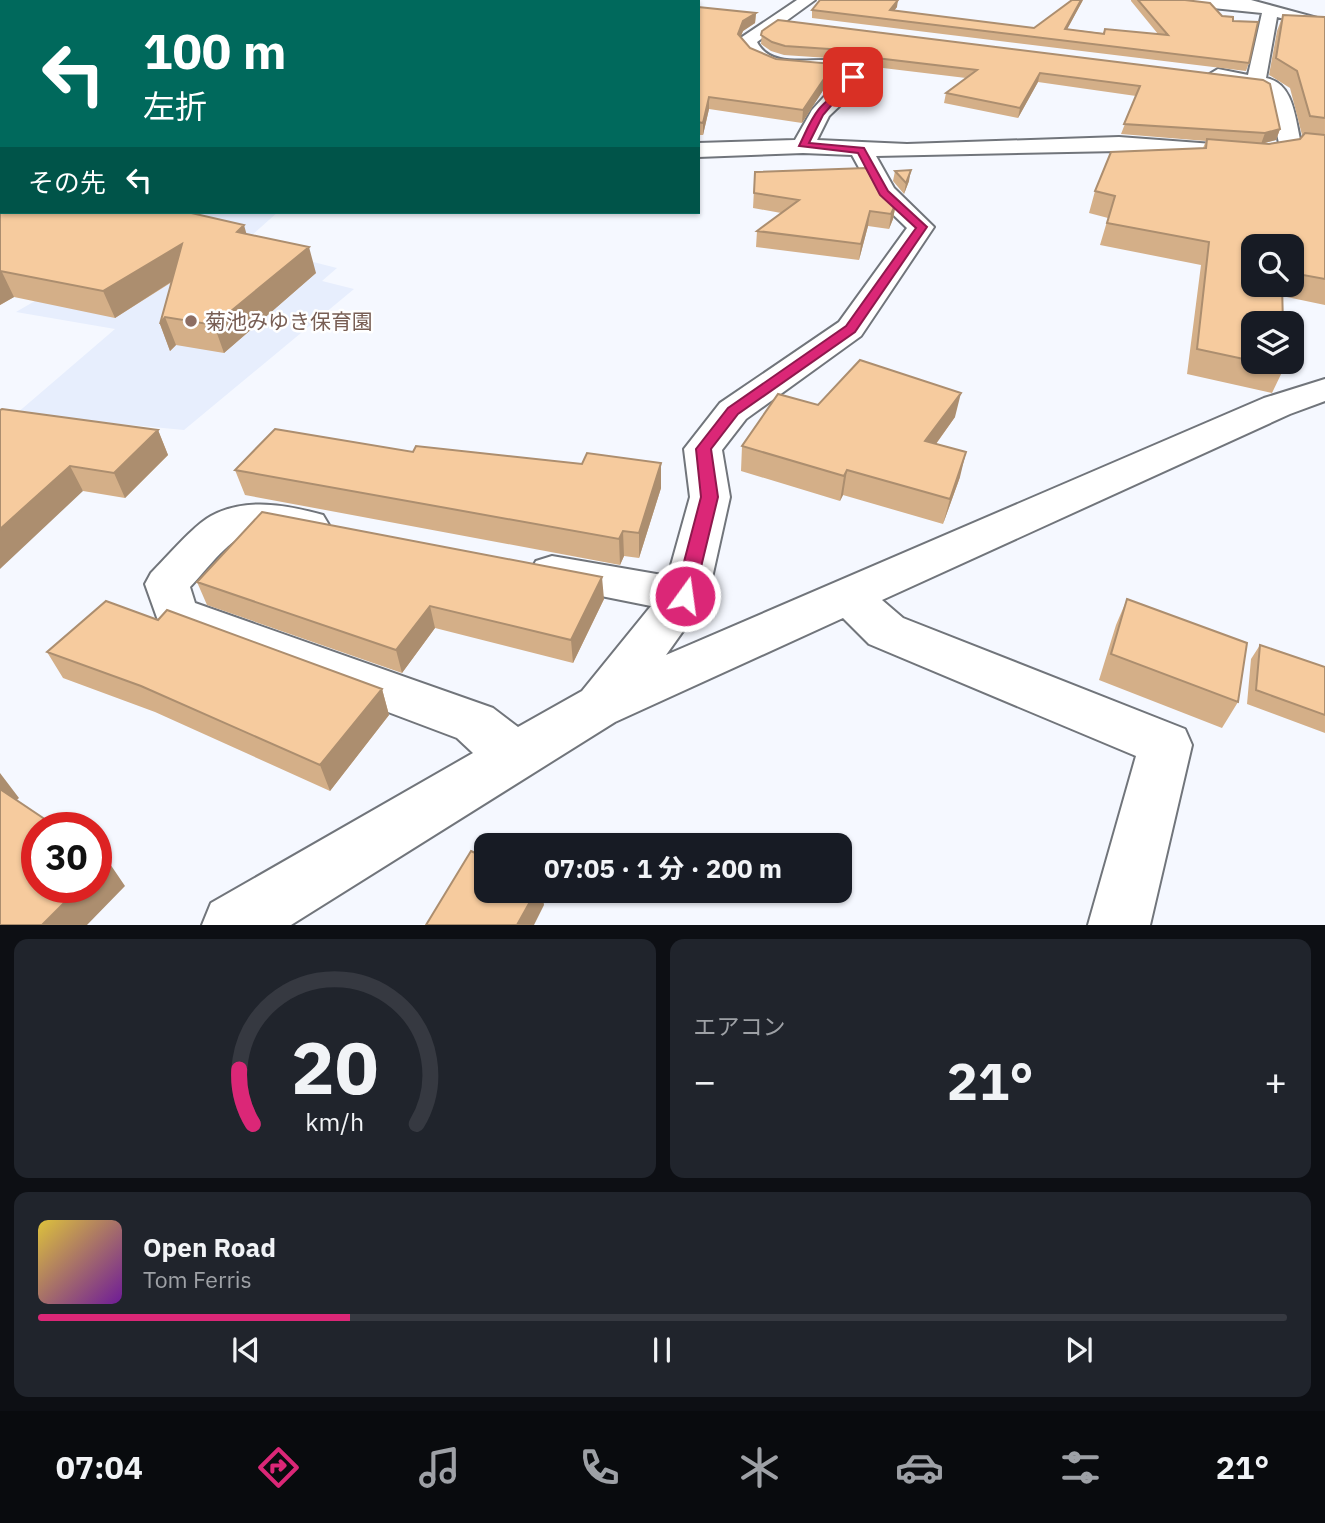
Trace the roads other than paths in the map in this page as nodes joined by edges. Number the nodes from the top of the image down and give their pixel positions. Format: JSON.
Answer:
{"nodes":[{"id":1,"x":807,"y":0,"type":"edge"},
{"id":2,"x":1183,"y":0,"type":"edge"},
{"id":3,"x":1271,"y":9,"type":"junction"},
{"id":4,"x":774,"y":21,"type":"junction"},
{"id":5,"x":801,"y":24,"type":"edge"},
{"id":6,"x":1325,"y":25,"type":"edge"},
{"id":7,"x":1198,"y":73,"type":"edge"},
{"id":8,"x":1256,"y":80,"type":"junction"},
{"id":9,"x":1313,"y":145,"type":"edge"},
{"id":10,"x":803,"y":146,"type":"junction"},
{"id":11,"x":700,"y":150,"type":"edge"},
{"id":12,"x":861,"y":150,"type":"junction"},
{"id":13,"x":1275,"y":150,"type":"junction"},
{"id":14,"x":1325,"y":389,"type":"edge"},
{"id":15,"x":343,"y":531,"type":"edge"},
{"id":16,"x":518,"y":565,"type":"edge"},
{"id":17,"x":685,"y":596,"type":"junction"},
{"id":18,"x":849,"y":596,"type":"junction"},
{"id":19,"x":597,"y":707,"type":"junction"},
{"id":20,"x":515,"y":757,"type":"junction"},
{"id":21,"x":233,"y":925,"type":"edge"},
{"id":22,"x":1119,"y":925,"type":"edge"}],
"edges":[{"from":1,"to":4,"type":"street"},
{"from":2,"to":3,"type":"street"},
{"from":3,"to":6,"type":"street"},
{"from":3,"to":8,"type":"street"},
{"from":4,"to":5,"type":"street"},
{"from":4,"to":10,"type":"street"},
{"from":7,"to":8,"type":"street"},
{"from":8,"to":13,"type":"street"},
{"from":9,"to":13,"type":"street"},
{"from":10,"to":11,"type":"street"},
{"from":10,"to":12,"type":"street"},
{"from":12,"to":13,"type":"street"},
{"from":12,"to":17,"type":"street"},
{"from":14,"to":18,"type":"street"},
{"from":15,"to":20,"type":"street"},
{"from":16,"to":17,"type":"street"},
{"from":17,"to":19,"type":"street"},
{"from":18,"to":19,"type":"street"},
{"from":18,"to":22,"type":"street"},
{"from":19,"to":20,"type":"street"},
{"from":20,"to":21,"type":"street"}]}
